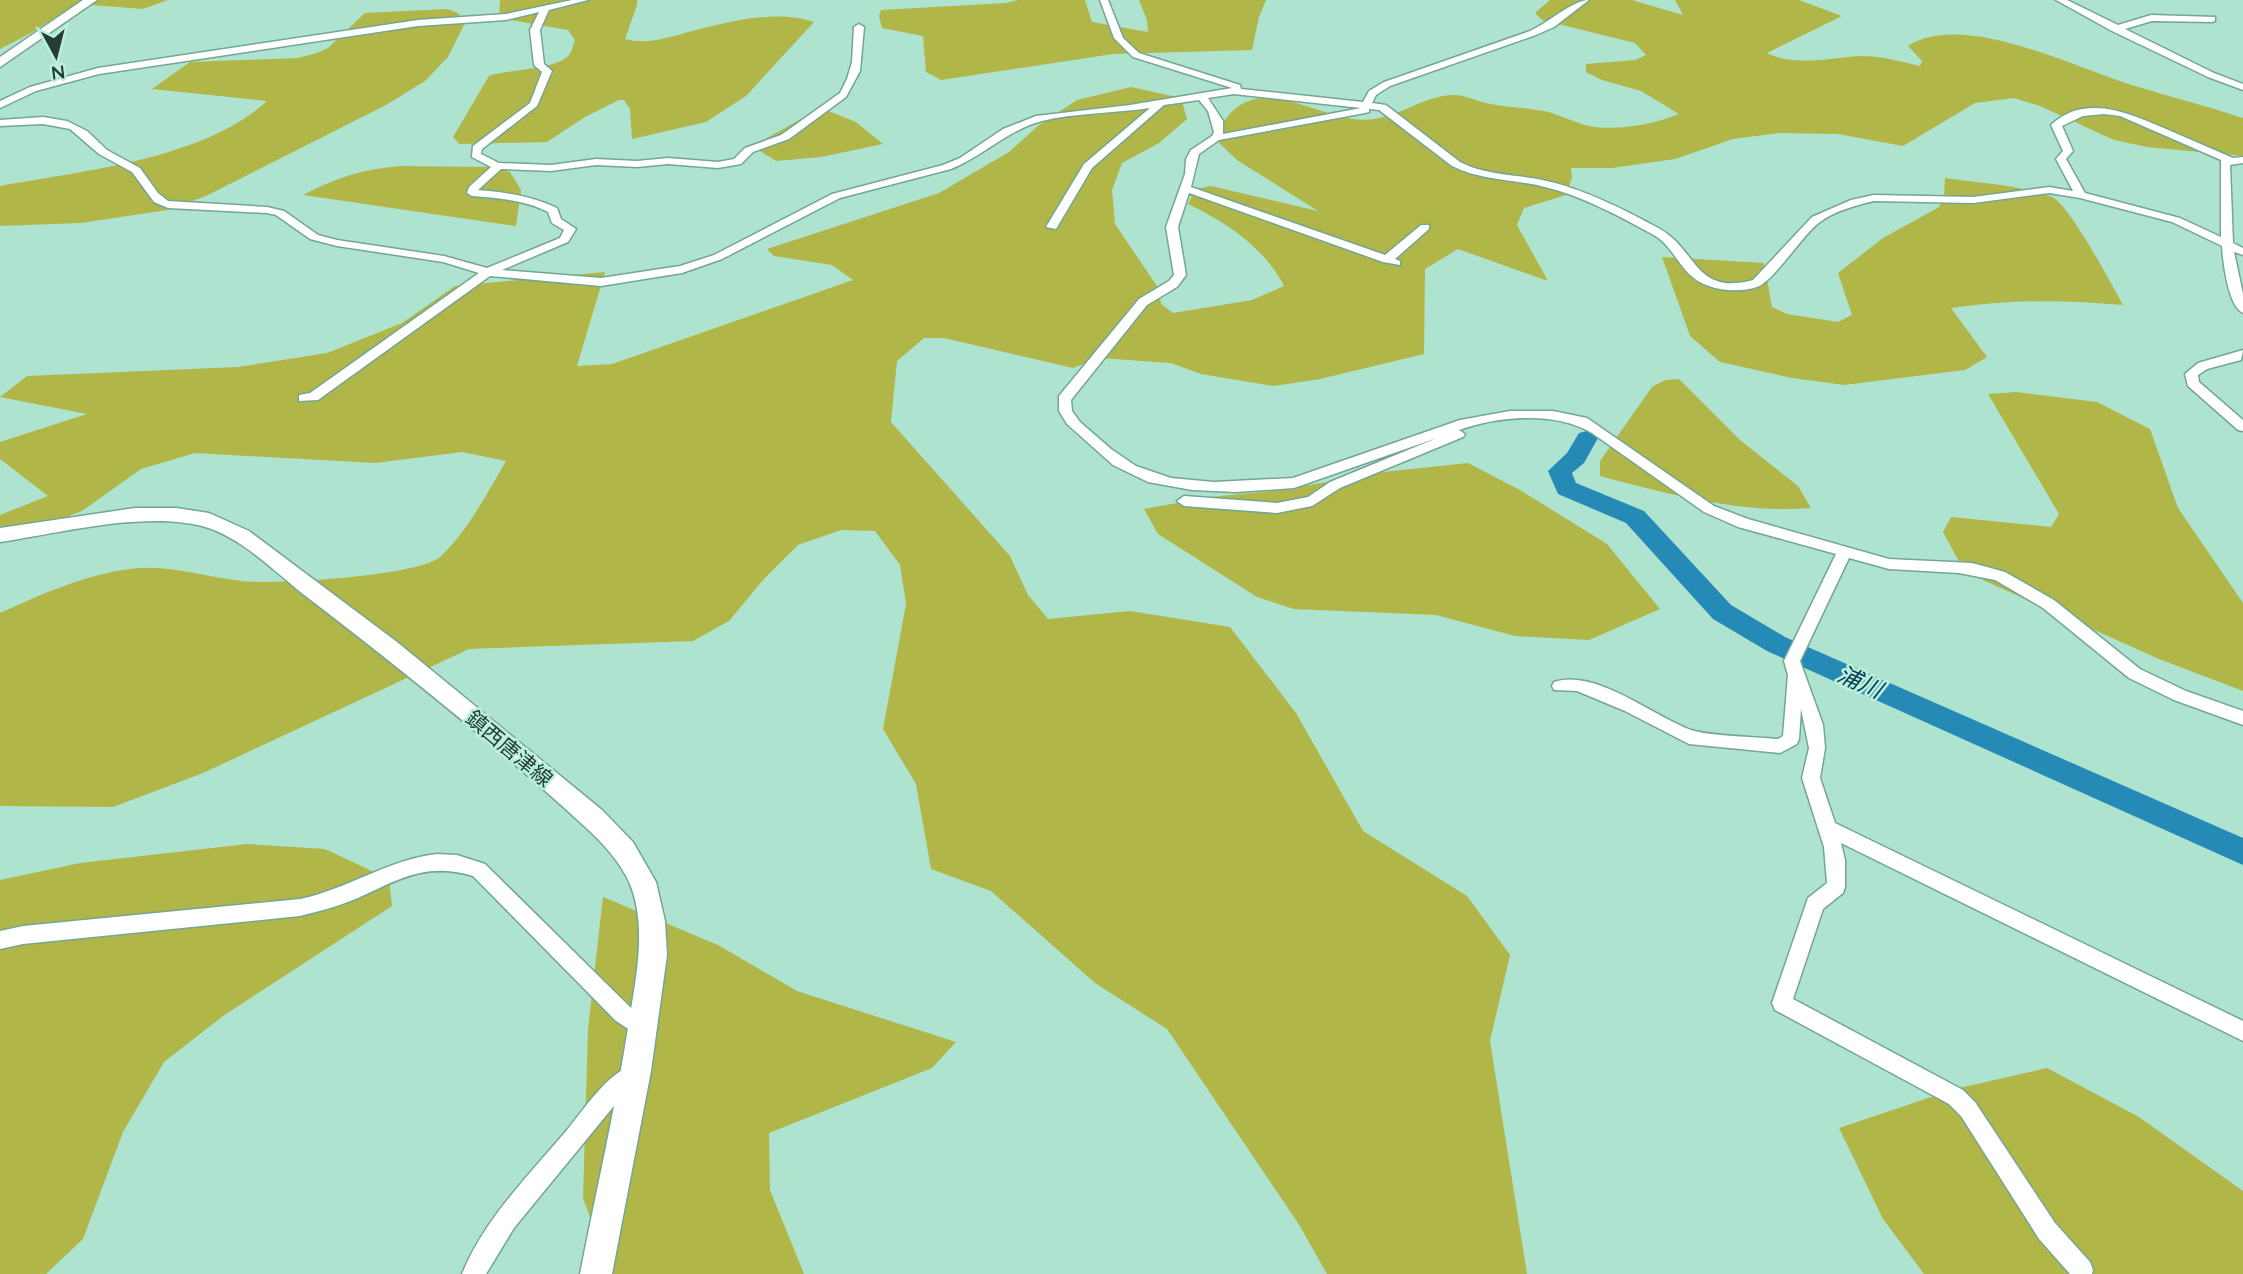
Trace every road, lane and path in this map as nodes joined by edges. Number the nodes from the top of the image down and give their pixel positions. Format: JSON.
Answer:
{"nodes":[{"id":1,"x":90,"y":0,"type":"edge"},
{"id":2,"x":584,"y":0,"type":"edge"},
{"id":3,"x":1104,"y":0,"type":"edge"},
{"id":4,"x":1585,"y":0,"type":"edge"},
{"id":5,"x":2060,"y":0,"type":"edge"},
{"id":6,"x":545,"y":9,"type":"junction"},
{"id":7,"x":2212,"y":19,"type":"dead end"},
{"id":8,"x":859,"y":27,"type":"dead end"},
{"id":9,"x":2115,"y":29,"type":"junction"},
{"id":10,"x":0,"y":63,"type":"edge"},
{"id":11,"x":2243,"y":87,"type":"edge"},
{"id":12,"x":1242,"y":91,"type":"junction"},
{"id":13,"x":1201,"y":96,"type":"junction"},
{"id":14,"x":1161,"y":102,"type":"junction"},
{"id":15,"x":1367,"y":104,"type":"junction"},
{"id":16,"x":0,"y":105,"type":"edge"},
{"id":17,"x":1382,"y":107,"type":"junction"},
{"id":18,"x":0,"y":123,"type":"edge"},
{"id":19,"x":1216,"y":138,"type":"junction"},
{"id":20,"x":2229,"y":160,"type":"junction"},
{"id":21,"x":2243,"y":160,"type":"edge"},
{"id":22,"x":498,"y":166,"type":"junction"},
{"id":23,"x":1185,"y":188,"type":"junction"},
{"id":24,"x":2081,"y":195,"type":"junction"},
{"id":25,"x":1425,"y":226,"type":"dead end"},
{"id":26,"x":1052,"y":227,"type":"dead end"},
{"id":27,"x":2228,"y":246,"type":"junction"},
{"id":28,"x":2243,"y":252,"type":"edge"},
{"id":29,"x":488,"y":272,"type":"junction"},
{"id":30,"x":2243,"y":309,"type":"edge"},
{"id":31,"x":2243,"y":354,"type":"edge"},
{"id":32,"x":304,"y":398,"type":"dead end"},
{"id":33,"x":1490,"y":417,"type":"junction"},
{"id":34,"x":2243,"y":427,"type":"edge"},
{"id":35,"x":1184,"y":501,"type":"dead end"},
{"id":36,"x":0,"y":534,"type":"edge"},
{"id":37,"x":1845,"y":552,"type":"junction"},
{"id":38,"x":1794,"y":675,"type":"junction"},
{"id":39,"x":1560,"y":687,"type":"dead end"},
{"id":40,"x":2243,"y":718,"type":"edge"},
{"id":41,"x":1829,"y":829,"type":"junction"},
{"id":42,"x":0,"y":940,"type":"edge"},
{"id":43,"x":642,"y":1028,"type":"junction"},
{"id":44,"x":2243,"y":1031,"type":"edge"},
{"id":45,"x":636,"y":1071,"type":"junction"},
{"id":46,"x":2082,"y":1270,"type":"dead end"},
{"id":47,"x":473,"y":1274,"type":"edge"},
{"id":48,"x":596,"y":1274,"type":"edge"}],
"edges":[{"from":1,"to":10,"type":"main road"},
{"from":2,"to":6,"type":"street"},
{"from":3,"to":12,"type":"street"},
{"from":4,"to":15,"type":"street"},
{"from":5,"to":9,"type":"street"},
{"from":6,"to":16,"type":"street"},
{"from":6,"to":22,"type":"street"},
{"from":7,"to":9,"type":"street"},
{"from":8,"to":22,"type":"street"},
{"from":9,"to":11,"type":"street"},
{"from":12,"to":13,"type":"street"},
{"from":12,"to":15,"type":"street"},
{"from":13,"to":14,"type":"street"},
{"from":13,"to":19,"type":"street"},
{"from":14,"to":26,"type":"street"},
{"from":14,"to":29,"type":"street"},
{"from":15,"to":17,"type":"street"},
{"from":17,"to":19,"type":"street"},
{"from":17,"to":24,"type":"street"},
{"from":18,"to":29,"type":"street"},
{"from":19,"to":23,"type":"street"},
{"from":20,"to":21,"type":"street"},
{"from":20,"to":24,"type":"street"},
{"from":20,"to":27,"type":"street"},
{"from":22,"to":29,"type":"street"},
{"from":23,"to":25,"type":"street"},
{"from":23,"to":33,"type":"street"},
{"from":24,"to":27,"type":"street"},
{"from":27,"to":28,"type":"street"},
{"from":27,"to":30,"type":"street"},
{"from":29,"to":32,"type":"street"},
{"from":31,"to":34,"type":"street"},
{"from":33,"to":35,"type":"street"},
{"from":33,"to":37,"type":"street"},
{"from":36,"to":43,"type":"main road","name":"鎮西唐津線"},
{"from":37,"to":38,"type":"street"},
{"from":37,"to":40,"type":"street"},
{"from":38,"to":39,"type":"street"},
{"from":38,"to":41,"type":"street"},
{"from":41,"to":44,"type":"street"},
{"from":41,"to":46,"type":"street"},
{"from":42,"to":43,"type":"street"},
{"from":43,"to":45,"type":"main road","name":"鎮西唐津線"},
{"from":45,"to":47,"type":"street"},
{"from":45,"to":48,"type":"main road","name":"鎮西唐津線"}]}
